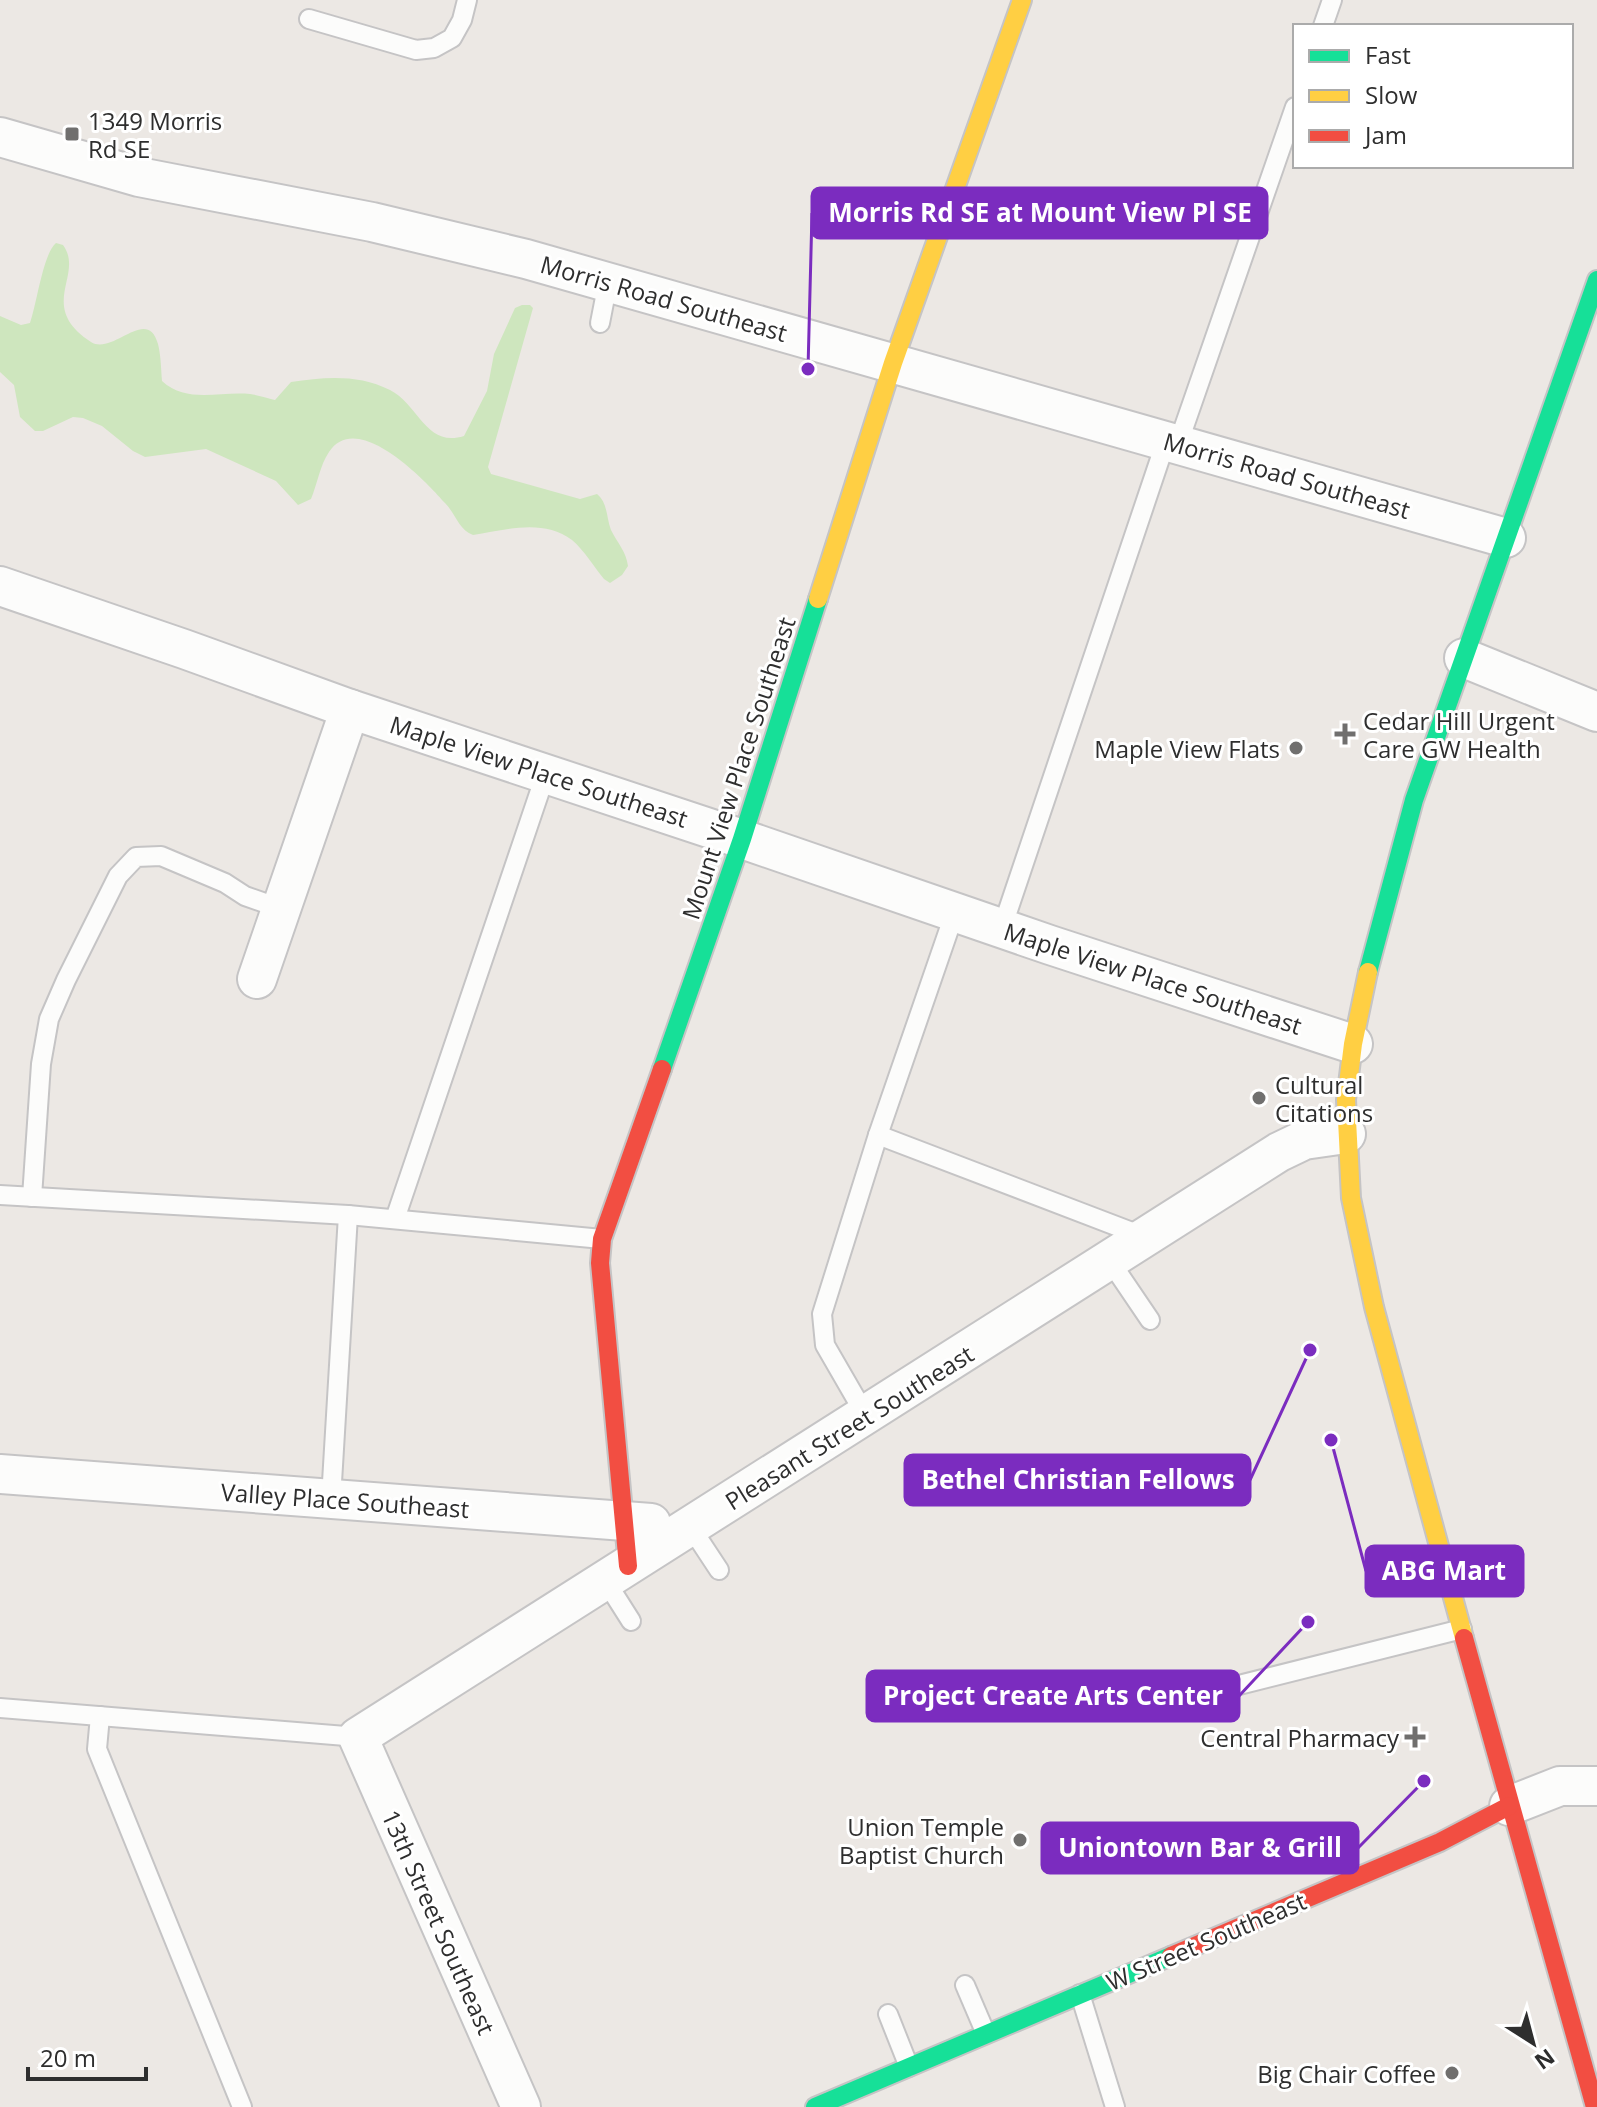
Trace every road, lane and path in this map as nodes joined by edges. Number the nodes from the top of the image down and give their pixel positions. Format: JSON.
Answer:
{"nodes":[{"id":1,"x":467,"y":0,"type":"edge"},
{"id":2,"x":1022,"y":0,"type":"edge"},
{"id":3,"x":1332,"y":0,"type":"edge"},
{"id":4,"x":309,"y":19,"type":"dead end"},
{"id":5,"x":1324,"y":24,"type":"edge"},
{"id":6,"x":1293,"y":112,"type":"edge"},
{"id":7,"x":2,"y":145,"type":"edge"},
{"id":8,"x":1597,"y":280,"type":"edge"},
{"id":9,"x":608,"y":282,"type":"junction"},
{"id":10,"x":600,"y":323,"type":"dead end"},
{"id":11,"x":893,"y":363,"type":"junction"},
{"id":12,"x":1172,"y":443,"type":"junction"},
{"id":13,"x":1506,"y":538,"type":"junction"},
{"id":14,"x":0,"y":586,"type":"edge"},
{"id":15,"x":1464,"y":658,"type":"junction"},
{"id":16,"x":350,"y":709,"type":"junction"},
{"id":17,"x":1597,"y":712,"type":"edge"},
{"id":18,"x":546,"y":773,"type":"junction"},
{"id":19,"x":742,"y":839,"type":"junction"},
{"id":20,"x":282,"y":909,"type":"junction"},
{"id":21,"x":955,"y":912,"type":"junction"},
{"id":22,"x":1002,"y":928,"type":"junction"},
{"id":23,"x":257,"y":979,"type":"dead end"},
{"id":24,"x":1353,"y":1044,"type":"junction"},
{"id":25,"x":1346,"y":1134,"type":"junction"},
{"id":26,"x":878,"y":1135,"type":"junction"},
{"id":27,"x":0,"y":1195,"type":"edge"},
{"id":28,"x":32,"y":1197,"type":"junction"},
{"id":29,"x":348,"y":1215,"type":"junction"},
{"id":30,"x":395,"y":1219,"type":"junction"},
{"id":31,"x":1145,"y":1237,"type":"junction"},
{"id":32,"x":602,"y":1239,"type":"junction"},
{"id":33,"x":1110,"y":1261,"type":"junction"},
{"id":34,"x":1150,"y":1320,"type":"dead end"},
{"id":35,"x":866,"y":1416,"type":"junction"},
{"id":36,"x":0,"y":1474,"type":"edge"},
{"id":37,"x":331,"y":1499,"type":"junction"},
{"id":38,"x":625,"y":1522,"type":"junction"},
{"id":39,"x":690,"y":1526,"type":"junction"},
{"id":40,"x":719,"y":1570,"type":"dead end"},
{"id":41,"x":617,"y":1573,"type":"junction"},
{"id":42,"x":631,"y":1621,"type":"dead end"},
{"id":43,"x":1462,"y":1629,"type":"junction"},
{"id":44,"x":1219,"y":1690,"type":"dead end"},
{"id":45,"x":0,"y":1708,"type":"edge"},
{"id":46,"x":100,"y":1716,"type":"junction"},
{"id":47,"x":358,"y":1737,"type":"junction"},
{"id":48,"x":1597,"y":1786,"type":"edge"},
{"id":49,"x":1509,"y":1806,"type":"junction"},
{"id":50,"x":965,"y":1985,"type":"dead end"},
{"id":51,"x":1080,"y":1994,"type":"junction"},
{"id":52,"x":888,"y":2014,"type":"dead end"},
{"id":53,"x":986,"y":2035,"type":"junction"},
{"id":54,"x":909,"y":2067,"type":"junction"},
{"id":55,"x":242,"y":2107,"type":"edge"},
{"id":56,"x":521,"y":2107,"type":"edge"},
{"id":57,"x":815,"y":2107,"type":"edge"},
{"id":58,"x":1115,"y":2107,"type":"edge"},
{"id":59,"x":1595,"y":2107,"type":"edge"}],
"edges":[{"from":1,"to":4,"type":"lane"},
{"from":2,"to":11,"type":"main road","name":"Mount View Place Southeast"},
{"from":3,"to":5,"type":"lane"},
{"from":6,"to":12,"type":"lane"},
{"from":7,"to":9,"type":"street","name":"Morris Road Southeast"},
{"from":8,"to":13,"type":"main road"},
{"from":9,"to":10,"type":"lane"},
{"from":9,"to":11,"type":"street","name":"Morris Road Southeast"},
{"from":11,"to":12,"type":"street","name":"Morris Road Southeast"},
{"from":11,"to":19,"type":"main road","name":"Mount View Place Southeast"},
{"from":12,"to":13,"type":"street","name":"Morris Road Southeast"},
{"from":12,"to":22,"type":"lane"},
{"from":13,"to":15,"type":"main road"},
{"from":14,"to":16,"type":"street","name":"Maple View Place Southeast"},
{"from":15,"to":17,"type":"street"},
{"from":15,"to":24,"type":"main road"},
{"from":16,"to":18,"type":"street","name":"Maple View Place Southeast"},
{"from":16,"to":20,"type":"street"},
{"from":18,"to":19,"type":"street","name":"Maple View Place Southeast"},
{"from":18,"to":30,"type":"lane"},
{"from":19,"to":21,"type":"street","name":"Maple View Place Southeast"},
{"from":19,"to":32,"type":"main road","name":"Mount View Place Southeast"},
{"from":20,"to":23,"type":"street"},
{"from":20,"to":28,"type":"lane"},
{"from":21,"to":22,"type":"street","name":"Maple View Place Southeast"},
{"from":21,"to":26,"type":"lane"},
{"from":22,"to":24,"type":"street","name":"Maple View Place Southeast"},
{"from":24,"to":25,"type":"main road"},
{"from":25,"to":31,"type":"street","name":"Pleasant Street Southeast"},
{"from":25,"to":43,"type":"main road"},
{"from":26,"to":31,"type":"lane"},
{"from":26,"to":35,"type":"lane"},
{"from":27,"to":28,"type":"lane"},
{"from":28,"to":29,"type":"lane"},
{"from":29,"to":30,"type":"lane"},
{"from":29,"to":37,"type":"lane"},
{"from":30,"to":32,"type":"lane"},
{"from":31,"to":33,"type":"street","name":"Pleasant Street Southeast"},
{"from":32,"to":38,"type":"main road","name":"Mount View Place Southeast"},
{"from":33,"to":34,"type":"lane"},
{"from":33,"to":35,"type":"street","name":"Pleasant Street Southeast"},
{"from":35,"to":39,"type":"street","name":"Pleasant Street Southeast"},
{"from":36,"to":37,"type":"street","name":"Valley Place Southeast"},
{"from":37,"to":38,"type":"street","name":"Valley Place Southeast"},
{"from":38,"to":39,"type":"street","name":"Valley Place Southeast"},
{"from":38,"to":41,"type":"main road","name":"Mount View Place Southeast"},
{"from":39,"to":40,"type":"lane"},
{"from":39,"to":41,"type":"street","name":"Pleasant Street Southeast"},
{"from":41,"to":42,"type":"lane"},
{"from":41,"to":47,"type":"street","name":"Pleasant Street Southeast"},
{"from":43,"to":44,"type":"lane"},
{"from":43,"to":49,"type":"main road"},
{"from":45,"to":46,"type":"lane"},
{"from":46,"to":47,"type":"lane"},
{"from":46,"to":55,"type":"lane"},
{"from":47,"to":56,"type":"street","name":"13th Street Southeast"},
{"from":48,"to":49,"type":"street","name":"W Street Southeast"},
{"from":49,"to":51,"type":"main road","name":"W Street Southeast"},
{"from":49,"to":59,"type":"main road"},
{"from":50,"to":53,"type":"lane"},
{"from":51,"to":53,"type":"main road","name":"W Street Southeast"},
{"from":51,"to":58,"type":"lane"},
{"from":52,"to":54,"type":"lane"},
{"from":53,"to":54,"type":"main road","name":"W Street Southeast"},
{"from":54,"to":57,"type":"main road","name":"W Street Southeast"}]}
